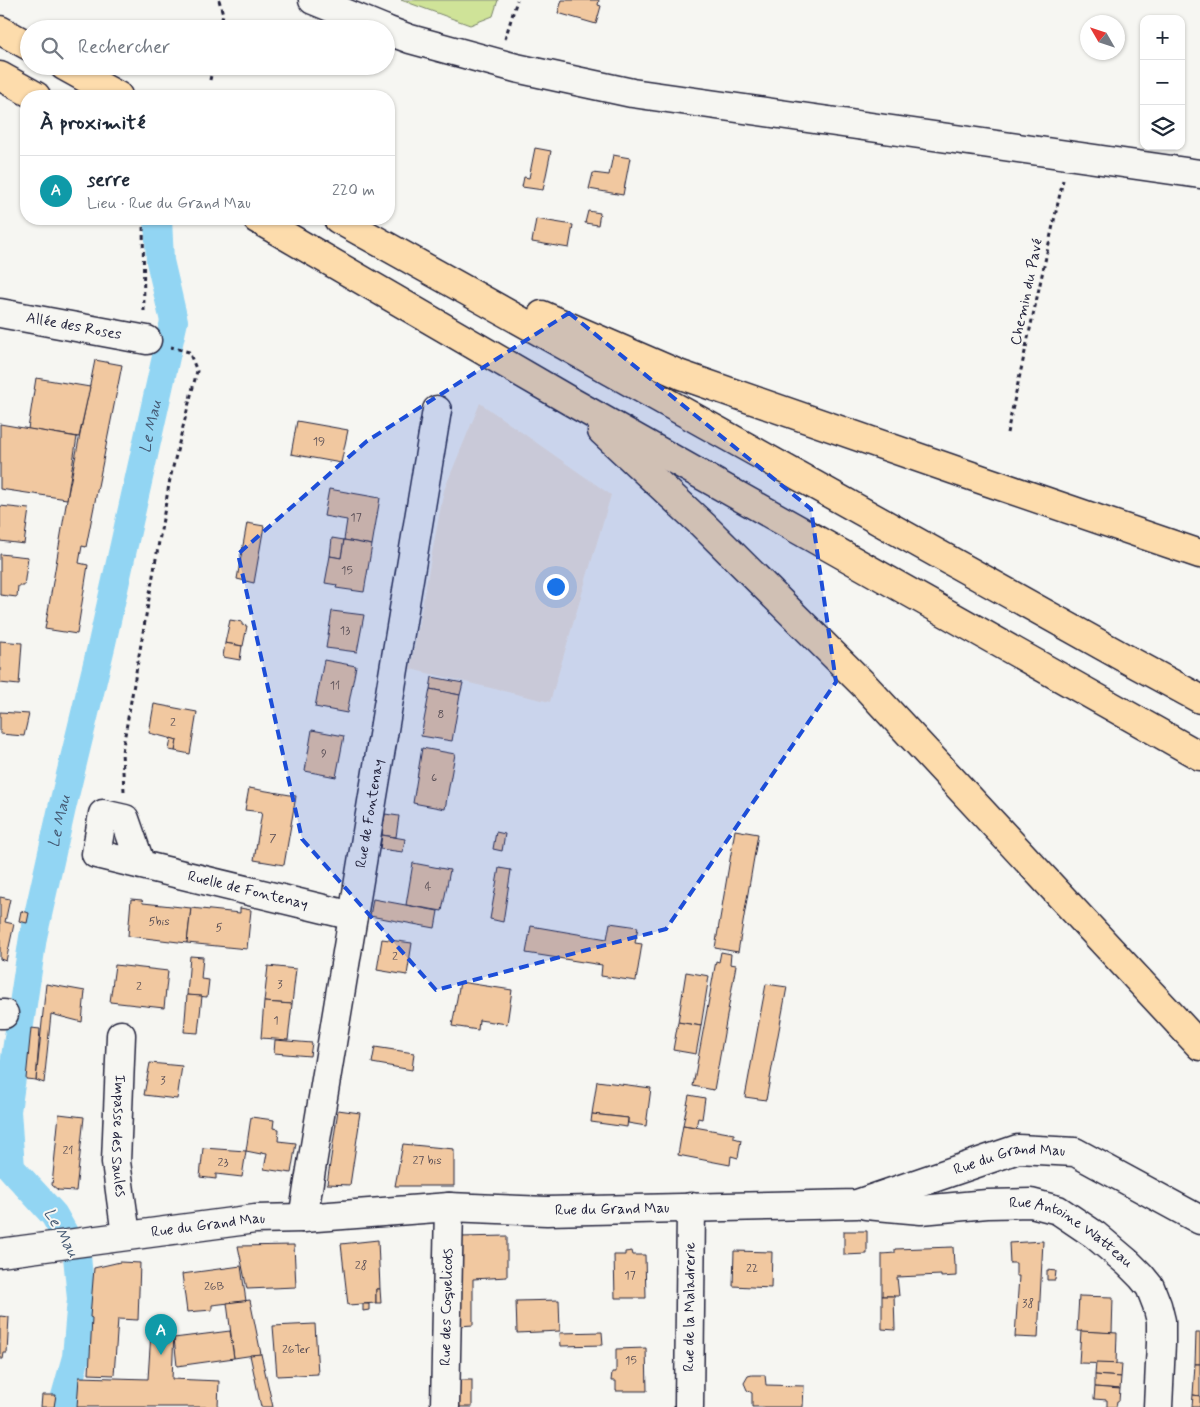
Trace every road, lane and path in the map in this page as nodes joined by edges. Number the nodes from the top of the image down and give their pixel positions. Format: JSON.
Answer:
{"nodes":[{"id":1,"x":219,"y":0,"type":"edge"},
{"id":2,"x":313,"y":0,"type":"edge"},
{"id":3,"x":517,"y":0,"type":"edge"},
{"id":4,"x":222,"y":20,"type":"edge"},
{"id":5,"x":363,"y":20,"type":"edge"},
{"id":6,"x":0,"y":30,"type":"edge"},
{"id":7,"x":395,"y":33,"type":"edge"},
{"id":8,"x":20,"y":41,"type":"edge"},
{"id":9,"x":498,"y":63,"type":"junction"},
{"id":10,"x":80,"y":75,"type":"edge"},
{"id":11,"x":211,"y":75,"type":"edge"},
{"id":12,"x":0,"y":76,"type":"edge"},
{"id":13,"x":210,"y":80,"type":"dead end"},
{"id":14,"x":25,"y":90,"type":"edge"},
{"id":15,"x":107,"y":90,"type":"edge"},
{"id":16,"x":1068,"y":155,"type":"junction"},
{"id":17,"x":1200,"y":174,"type":"edge"},
{"id":18,"x":143,"y":225,"type":"edge"},
{"id":19,"x":267,"y":225,"type":"edge"},
{"id":20,"x":349,"y":225,"type":"edge"},
{"id":21,"x":409,"y":259,"type":"junction"},
{"id":22,"x":0,"y":312,"type":"edge"},
{"id":23,"x":147,"y":340,"type":"joint"},
{"id":24,"x":188,"y":352,"type":"dead end"},
{"id":25,"x":570,"y":401,"type":"junction"},
{"id":26,"x":437,"y":410,"type":"dead end"},
{"id":27,"x":1007,"y":434,"type":"dead end"},
{"id":28,"x":1200,"y":554,"type":"edge"},
{"id":29,"x":1200,"y":699,"type":"edge"},
{"id":30,"x":1200,"y":756,"type":"edge"},
{"id":31,"x":125,"y":819,"type":"junction"},
{"id":32,"x":141,"y":865,"type":"junction"},
{"id":33,"x":353,"y":916,"type":"junction"},
{"id":34,"x":121,"y":1035,"type":"dead end"},
{"id":35,"x":1200,"y":1046,"type":"edge"},
{"id":36,"x":857,"y":1204,"type":"junction"},
{"id":37,"x":691,"y":1206,"type":"junction"},
{"id":38,"x":449,"y":1207,"type":"junction"},
{"id":39,"x":303,"y":1218,"type":"junction"},
{"id":40,"x":1200,"y":1220,"type":"edge"},
{"id":41,"x":126,"y":1235,"type":"junction"},
{"id":42,"x":0,"y":1253,"type":"edge"},
{"id":43,"x":445,"y":1407,"type":"edge"},
{"id":44,"x":689,"y":1407,"type":"edge"},
{"id":45,"x":1158,"y":1407,"type":"edge"}],
"edges":[{"from":1,"to":4,"type":"path"},
{"from":2,"to":5,"type":"street"},
{"from":3,"to":9,"type":"path"},
{"from":6,"to":8,"type":"main road"},
{"from":7,"to":9,"type":"street"},
{"from":9,"to":16,"type":"street"},
{"from":10,"to":15,"type":"main road"},
{"from":11,"to":13,"type":"path"},
{"from":12,"to":14,"type":"main road"},
{"from":16,"to":17,"type":"street"},
{"from":16,"to":27,"type":"path","name":"Chemin du Pavé"},
{"from":18,"to":23,"type":"path"},
{"from":19,"to":25,"type":"main road"},
{"from":20,"to":21,"type":"main road"},
{"from":21,"to":28,"type":"main road"},
{"from":21,"to":29,"type":"main road"},
{"from":22,"to":23,"type":"street","name":"Allée des Roses"},
{"from":24,"to":31,"type":"path"},
{"from":25,"to":30,"type":"main road"},
{"from":25,"to":35,"type":"main road"},
{"from":26,"to":33,"type":"street","name":"Rue de Fontenay"},
{"from":31,"to":32,"type":"street"},
{"from":31,"to":32,"type":"street","name":"Ruelle de Fontenay"},
{"from":32,"to":33,"type":"street","name":"Ruelle de Fontenay"},
{"from":33,"to":39,"type":"street","name":"Rue de Fontenay"},
{"from":34,"to":41,"type":"street","name":"Impasse des Saules"},
{"from":36,"to":37,"type":"street","name":"Rue du Grand Mau"},
{"from":36,"to":40,"type":"street","name":"Rue du Grand Mau"},
{"from":36,"to":45,"type":"street","name":"Rue Antoine Watteau"},
{"from":37,"to":38,"type":"street","name":"Rue du Grand Mau"},
{"from":37,"to":44,"type":"street","name":"Rue de la Maladrerie"},
{"from":38,"to":39,"type":"street","name":"Rue du Grand Mau"},
{"from":38,"to":43,"type":"street","name":"Rue des Coquelicots"},
{"from":39,"to":41,"type":"street","name":"Rue du Grand Mau"},
{"from":41,"to":42,"type":"street","name":"Rue du Grand Mau"}]}
